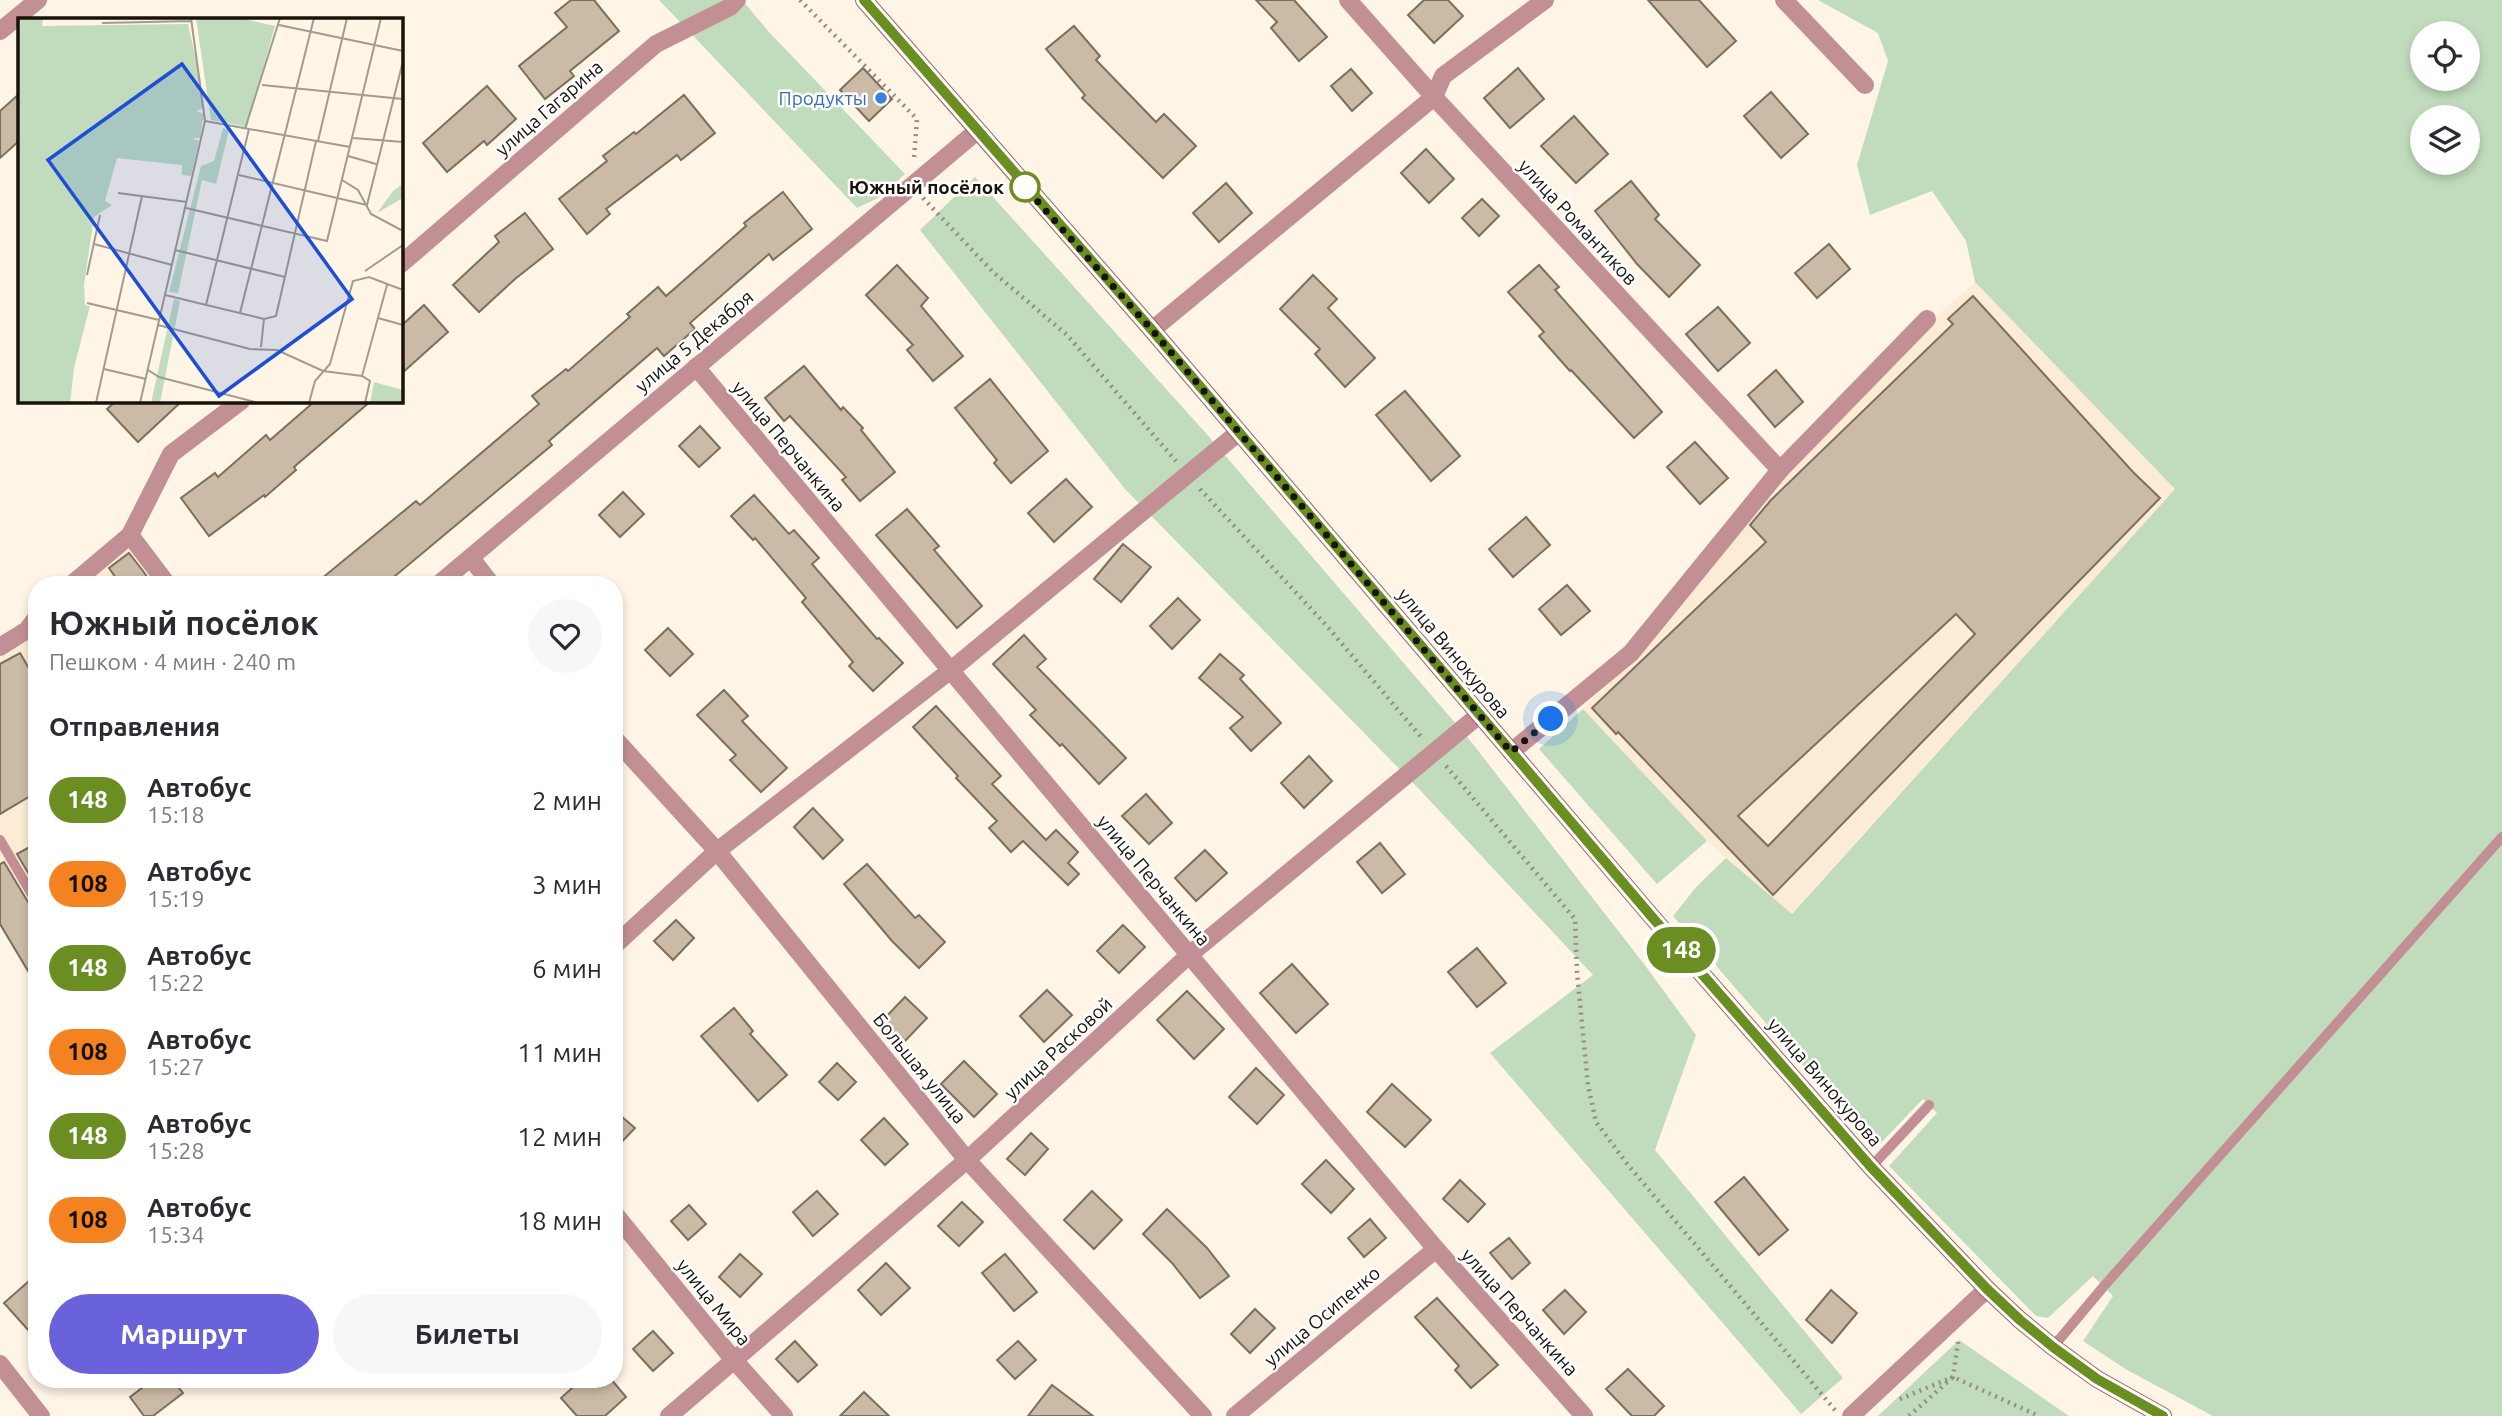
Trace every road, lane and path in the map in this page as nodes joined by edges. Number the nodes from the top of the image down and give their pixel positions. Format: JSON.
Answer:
{"nodes":[{"id":1,"x":38,"y":0,"type":"edge"},
{"id":2,"x":737,"y":0,"type":"edge"},
{"id":3,"x":800,"y":0,"type":"edge"},
{"id":4,"x":864,"y":0,"type":"edge"},
{"id":5,"x":1348,"y":0,"type":"edge"},
{"id":6,"x":1545,"y":0,"type":"edge"},
{"id":7,"x":1784,"y":0,"type":"edge"},
{"id":8,"x":0,"y":31,"type":"edge"},
{"id":9,"x":1865,"y":85,"type":"dead end"},
{"id":10,"x":1434,"y":97,"type":"junction"},
{"id":11,"x":977,"y":131,"type":"junction"},
{"id":12,"x":912,"y":187,"type":"junction"},
{"id":13,"x":402,"y":263,"type":"edge"},
{"id":14,"x":1927,"y":319,"type":"dead end"},
{"id":15,"x":1152,"y":330,"type":"junction"},
{"id":16,"x":696,"y":367,"type":"junction"},
{"id":17,"x":240,"y":402,"type":"edge"},
{"id":18,"x":1239,"y":432,"type":"junction"},
{"id":19,"x":1780,"y":470,"type":"junction"},
{"id":20,"x":1188,"y":475,"type":"junction"},
{"id":21,"x":130,"y":535,"type":"junction"},
{"id":22,"x":471,"y":558,"type":"junction"},
{"id":23,"x":81,"y":576,"type":"edge"},
{"id":24,"x":161,"y":576,"type":"edge"},
{"id":25,"x":449,"y":576,"type":"edge"},
{"id":26,"x":485,"y":576,"type":"edge"},
{"id":27,"x":28,"y":628,"type":"edge"},
{"id":28,"x":0,"y":647,"type":"edge"},
{"id":29,"x":951,"y":670,"type":"junction"},
{"id":30,"x":1479,"y":715,"type":"junction"},
{"id":31,"x":623,"y":748,"type":"edge"},
{"id":32,"x":1434,"y":752,"type":"junction"},
{"id":33,"x":1511,"y":752,"type":"junction"},
{"id":34,"x":2502,"y":837,"type":"edge"},
{"id":35,"x":0,"y":840,"type":"edge"},
{"id":36,"x":717,"y":851,"type":"junction"},
{"id":37,"x":28,"y":888,"type":"edge"},
{"id":38,"x":623,"y":938,"type":"edge"},
{"id":39,"x":1189,"y":955,"type":"junction"},
{"id":40,"x":1929,"y":1105,"type":"dead end"},
{"id":41,"x":967,"y":1160,"type":"junction"},
{"id":42,"x":1871,"y":1167,"type":"junction"},
{"id":43,"x":623,"y":1224,"type":"edge"},
{"id":44,"x":1436,"y":1249,"type":"junction"},
{"id":45,"x":1987,"y":1289,"type":"junction"},
{"id":46,"x":2053,"y":1347,"type":"junction"},
{"id":47,"x":733,"y":1359,"type":"junction"},
{"id":48,"x":0,"y":1364,"type":"edge"},
{"id":49,"x":1953,"y":1377,"type":"junction"},
{"id":50,"x":1895,"y":1401,"type":"dead end"},
{"id":51,"x":41,"y":1416,"type":"edge"},
{"id":52,"x":669,"y":1416,"type":"edge"},
{"id":53,"x":784,"y":1416,"type":"edge"},
{"id":54,"x":1203,"y":1416,"type":"edge"},
{"id":55,"x":1235,"y":1416,"type":"edge"},
{"id":56,"x":1584,"y":1416,"type":"edge"},
{"id":57,"x":1840,"y":1416,"type":"edge"},
{"id":58,"x":1851,"y":1416,"type":"edge"},
{"id":59,"x":1909,"y":1416,"type":"edge"},
{"id":60,"x":2039,"y":1416,"type":"edge"},
{"id":61,"x":2163,"y":1416,"type":"edge"}],
"edges":[{"from":1,"to":8,"type":"street"},
{"from":2,"to":13,"type":"street","name":"улица Гагарина"},
{"from":3,"to":12,"type":"path"},
{"from":4,"to":11,"type":"main road","name":"улица Винокурова"},
{"from":5,"to":10,"type":"street","name":"улица Романтиков"},
{"from":6,"to":10,"type":"street"},
{"from":7,"to":9,"type":"street"},
{"from":10,"to":15,"type":"street"},
{"from":10,"to":19,"type":"street","name":"улица Романтиков"},
{"from":11,"to":12,"type":"street","name":"улица 5 Декабря"},
{"from":11,"to":15,"type":"main road","name":"улица Винокурова"},
{"from":12,"to":16,"type":"street","name":"улица 5 Декабря"},
{"from":12,"to":20,"type":"path"},
{"from":14,"to":19,"type":"street"},
{"from":15,"to":18,"type":"main road","name":"улица Винокурова"},
{"from":16,"to":22,"type":"street","name":"улица 5 Декабря"},
{"from":16,"to":29,"type":"street","name":"улица Перчанкина"},
{"from":17,"to":21,"type":"street"},
{"from":18,"to":20,"type":"street"},
{"from":18,"to":30,"type":"main road","name":"улица Винокурова"},
{"from":19,"to":33,"type":"street"},
{"from":20,"to":29,"type":"street"},
{"from":20,"to":32,"type":"path"},
{"from":21,"to":23,"type":"street"},
{"from":21,"to":24,"type":"street"},
{"from":22,"to":25,"type":"street","name":"улица 5 Декабря"},
{"from":22,"to":26,"type":"street"},
{"from":27,"to":28,"type":"street"},
{"from":29,"to":36,"type":"street"},
{"from":29,"to":39,"type":"street","name":"улица Перчанкина"},
{"from":30,"to":32,"type":"street","name":"улица Расковой"},
{"from":30,"to":33,"type":"main road","name":"улица Винокурова"},
{"from":31,"to":36,"type":"street","name":"Большая улица"},
{"from":32,"to":39,"type":"street","name":"улица Расковой"},
{"from":32,"to":57,"type":"path"},
{"from":33,"to":42,"type":"main road","name":"улица Винокурова"},
{"from":34,"to":46,"type":"lane"},
{"from":35,"to":37,"type":"lane"},
{"from":36,"to":38,"type":"street"},
{"from":36,"to":41,"type":"street","name":"Большая улица"},
{"from":39,"to":41,"type":"street","name":"улица Расковой"},
{"from":39,"to":44,"type":"street","name":"улица Перчанкина"},
{"from":40,"to":42,"type":"lane"},
{"from":41,"to":47,"type":"street","name":"улица Расковой"},
{"from":41,"to":54,"type":"street","name":"Большая улица"},
{"from":42,"to":45,"type":"main road","name":"улица Винокурова"},
{"from":43,"to":47,"type":"street","name":"улица Мира"},
{"from":44,"to":55,"type":"street","name":"улица Осипенко"},
{"from":44,"to":56,"type":"street","name":"улица Перчанкина"},
{"from":45,"to":46,"type":"main road","name":"улица Винокурова"},
{"from":45,"to":58,"type":"street"},
{"from":46,"to":61,"type":"main road","name":"улица Винокурова"},
{"from":47,"to":52,"type":"street","name":"улица Расковой"},
{"from":47,"to":53,"type":"street","name":"улица Мира"},
{"from":48,"to":51,"type":"street"},
{"from":49,"to":50,"type":"path"},
{"from":49,"to":59,"type":"path"},
{"from":49,"to":60,"type":"path"}]}
